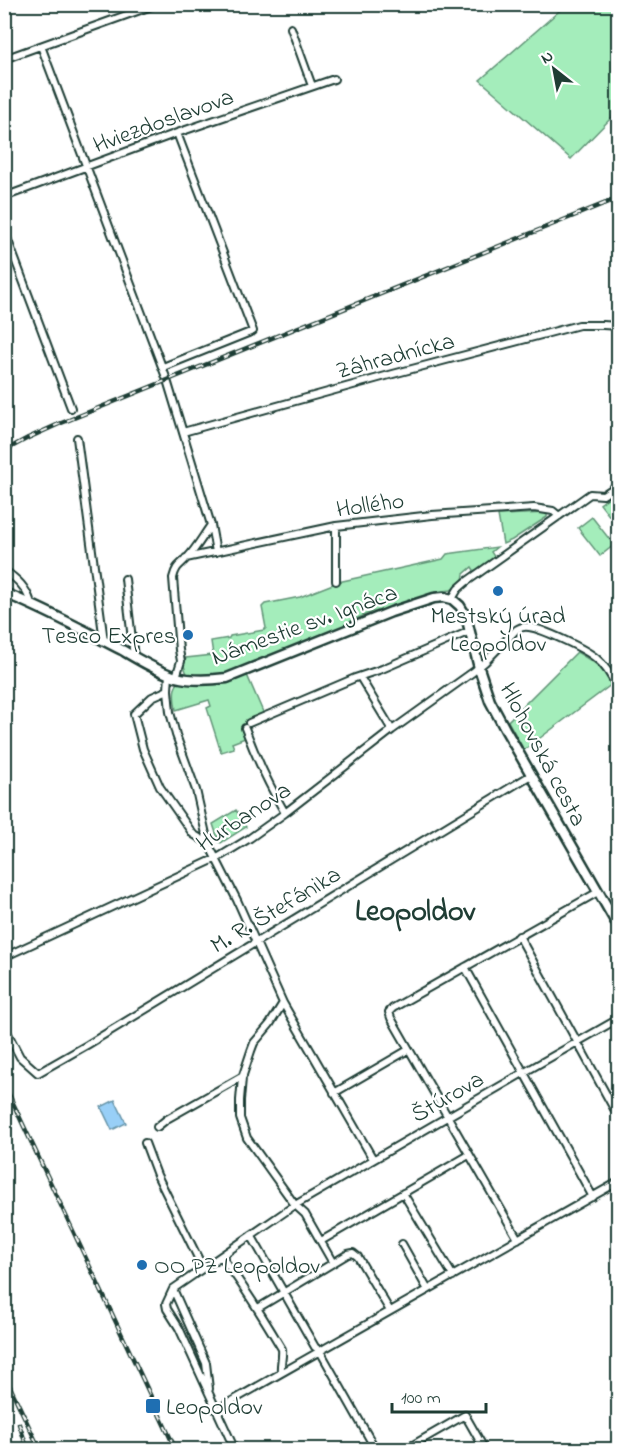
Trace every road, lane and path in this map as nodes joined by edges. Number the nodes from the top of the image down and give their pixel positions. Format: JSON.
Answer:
{"nodes":[{"id":1,"x":156,"y":4,"type":"edge"},
{"id":2,"x":291,"y":28,"type":"dead end"},
{"id":3,"x":41,"y":46,"type":"junction"},
{"id":4,"x":4,"y":58,"type":"edge"},
{"id":5,"x":334,"y":79,"type":"dead end"},
{"id":6,"x":312,"y":86,"type":"junction"},
{"id":7,"x":177,"y":133,"type":"junction"},
{"id":8,"x":87,"y":167,"type":"junction"},
{"id":9,"x":4,"y":197,"type":"edge"},
{"id":10,"x":4,"y":230,"type":"edge"},
{"id":11,"x":618,"y":326,"type":"edge"},
{"id":12,"x":162,"y":367,"type":"junction"},
{"id":13,"x":71,"y":408,"type":"dead end"},
{"id":14,"x":183,"y":432,"type":"junction"},
{"id":15,"x":77,"y":438,"type":"dead end"},
{"id":16,"x":618,"y":485,"type":"edge"},
{"id":17,"x":559,"y":516,"type":"junction"},
{"id":18,"x":211,"y":525,"type":"junction"},
{"id":19,"x":336,"y":526,"type":"junction"},
{"id":20,"x":216,"y":552,"type":"junction"},
{"id":21,"x":186,"y":558,"type":"junction"},
{"id":22,"x":4,"y":570,"type":"edge"},
{"id":23,"x":125,"y":579,"type":"dead end"},
{"id":24,"x":336,"y":581,"type":"dead end"},
{"id":25,"x":4,"y":593,"type":"edge"},
{"id":26,"x":452,"y":599,"type":"junction"},
{"id":27,"x":31,"y":603,"type":"junction"},
{"id":28,"x":470,"y":630,"type":"junction"},
{"id":29,"x":104,"y":641,"type":"junction"},
{"id":30,"x":134,"y":657,"type":"junction"},
{"id":31,"x":478,"y":668,"type":"junction"},
{"id":32,"x":173,"y":675,"type":"junction"},
{"id":33,"x":360,"y":677,"type":"junction"},
{"id":34,"x":618,"y":689,"type":"edge"},
{"id":35,"x":168,"y":690,"type":"junction"},
{"id":36,"x":392,"y":730,"type":"junction"},
{"id":37,"x":531,"y":775,"type":"junction"},
{"id":38,"x":285,"y":813,"type":"junction"},
{"id":39,"x":208,"y":843,"type":"junction"},
{"id":40,"x":215,"y":859,"type":"junction"},
{"id":41,"x":598,"y":892,"type":"junction"},
{"id":42,"x":618,"y":923,"type":"edge"},
{"id":43,"x":519,"y":936,"type":"junction"},
{"id":44,"x":256,"y":942,"type":"junction"},
{"id":45,"x":4,"y":957,"type":"edge"},
{"id":46,"x":465,"y":967,"type":"junction"},
{"id":47,"x":283,"y":1003,"type":"junction"},
{"id":48,"x":618,"y":1019,"type":"edge"},
{"id":49,"x":4,"y":1026,"type":"edge"},
{"id":50,"x":577,"y":1042,"type":"junction"},
{"id":51,"x":408,"y":1050,"type":"junction"},
{"id":52,"x":523,"y":1073,"type":"junction"},
{"id":53,"x":243,"y":1076,"type":"junction"},
{"id":54,"x":334,"y":1093,"type":"junction"},
{"id":55,"x":618,"y":1116,"type":"edge"},
{"id":56,"x":447,"y":1118,"type":"junction"},
{"id":57,"x":157,"y":1127,"type":"dead end"},
{"id":58,"x":145,"y":1143,"type":"dead end"},
{"id":59,"x":469,"y":1155,"type":"junction"},
{"id":60,"x":373,"y":1159,"type":"junction"},
{"id":61,"x":618,"y":1182,"type":"edge"},
{"id":62,"x":403,"y":1193,"type":"junction"},
{"id":63,"x":593,"y":1197,"type":"junction"},
{"id":64,"x":295,"y":1205,"type":"junction"},
{"id":65,"x":251,"y":1235,"type":"junction"},
{"id":66,"x":518,"y":1239,"type":"junction"},
{"id":67,"x":321,"y":1241,"type":"junction"},
{"id":68,"x":402,"y":1244,"type":"dead end"},
{"id":69,"x":221,"y":1257,"type":"junction"},
{"id":70,"x":333,"y":1263,"type":"junction"},
{"id":71,"x":203,"y":1268,"type":"junction"},
{"id":72,"x":453,"y":1276,"type":"junction"},
{"id":73,"x":173,"y":1288,"type":"junction"},
{"id":74,"x":428,"y":1290,"type":"junction"},
{"id":75,"x":284,"y":1293,"type":"junction"},
{"id":76,"x":258,"y":1308,"type":"junction"},
{"id":77,"x":390,"y":1311,"type":"junction"},
{"id":78,"x":320,"y":1351,"type":"junction"},
{"id":79,"x":281,"y":1373,"type":"junction"},
{"id":80,"x":211,"y":1399,"type":"junction"},
{"id":81,"x":216,"y":1410,"type":"junction"},
{"id":82,"x":235,"y":1449,"type":"edge"},
{"id":83,"x":376,"y":1449,"type":"edge"},
{"id":84,"x":404,"y":1449,"type":"edge"},
{"id":85,"x":485,"y":1449,"type":"edge"}],
"edges":[{"from":1,"to":3,"type":"street"},
{"from":2,"to":6,"type":"street"},
{"from":3,"to":4,"type":"street"},
{"from":3,"to":8,"type":"street"},
{"from":5,"to":6,"type":"street","name":"Hviezdoslavova"},
{"from":6,"to":7,"type":"street","name":"Hviezdoslavova"},
{"from":7,"to":8,"type":"street","name":"Hviezdoslavova"},
{"from":7,"to":12,"type":"street"},
{"from":8,"to":9,"type":"street","name":"Hviezdoslavova"},
{"from":8,"to":12,"type":"street"},
{"from":10,"to":13,"type":"street"},
{"from":11,"to":14,"type":"street","name":"Záhradnícka"},
{"from":12,"to":14,"type":"street"},
{"from":14,"to":18,"type":"street"},
{"from":15,"to":29,"type":"street"},
{"from":16,"to":17,"type":"street"},
{"from":17,"to":19,"type":"street","name":"Hollého"},
{"from":17,"to":26,"type":"street"},
{"from":18,"to":20,"type":"street"},
{"from":18,"to":21,"type":"street"},
{"from":19,"to":20,"type":"street","name":"Hollého"},
{"from":19,"to":24,"type":"street"},
{"from":20,"to":21,"type":"street","name":"Hollého"},
{"from":21,"to":32,"type":"street"},
{"from":22,"to":27,"type":"street"},
{"from":23,"to":30,"type":"street"},
{"from":25,"to":27,"type":"street"},
{"from":26,"to":28,"type":"street","name":"Hlohovská cesta"},
{"from":26,"to":32,"type":"street","name":"Námestie sv. Ignáca"},
{"from":27,"to":29,"type":"street"},
{"from":28,"to":31,"type":"street","name":"Hlohovská cesta"},
{"from":28,"to":33,"type":"street"},
{"from":29,"to":30,"type":"street"},
{"from":30,"to":32,"type":"street"},
{"from":31,"to":34,"type":"street","name":"Hurbanova"},
{"from":31,"to":36,"type":"street","name":"Hurbanova"},
{"from":31,"to":37,"type":"street","name":"Hlohovská cesta"},
{"from":32,"to":35,"type":"street"},
{"from":33,"to":36,"type":"street"},
{"from":33,"to":38,"type":"street"},
{"from":35,"to":39,"type":"street"},
{"from":35,"to":39,"type":"street"},
{"from":36,"to":38,"type":"street","name":"Hurbanova"},
{"from":37,"to":41,"type":"street","name":"Hlohovská cesta"},
{"from":37,"to":44,"type":"street","name":"M. R. Štefánika"},
{"from":38,"to":40,"type":"street","name":"Hurbanova"},
{"from":39,"to":40,"type":"street"},
{"from":40,"to":44,"type":"street"},
{"from":40,"to":45,"type":"street","name":"Hurbanova"},
{"from":41,"to":42,"type":"street","name":"Hlohovská cesta"},
{"from":41,"to":43,"type":"street"},
{"from":43,"to":46,"type":"street"},
{"from":43,"to":50,"type":"street"},
{"from":44,"to":47,"type":"street"},
{"from":44,"to":49,"type":"street","name":"M. R. Štefánika"},
{"from":46,"to":51,"type":"street"},
{"from":46,"to":52,"type":"street"},
{"from":47,"to":53,"type":"street"},
{"from":47,"to":54,"type":"street"},
{"from":48,"to":50,"type":"street","name":"Štúrova"},
{"from":50,"to":52,"type":"street","name":"Štúrova"},
{"from":50,"to":55,"type":"street"},
{"from":51,"to":54,"type":"street"},
{"from":51,"to":56,"type":"street"},
{"from":52,"to":56,"type":"street","name":"Štúrova"},
{"from":52,"to":63,"type":"street"},
{"from":53,"to":57,"type":"street"},
{"from":53,"to":64,"type":"street"},
{"from":54,"to":60,"type":"street"},
{"from":56,"to":59,"type":"street"},
{"from":56,"to":60,"type":"street","name":"Štúrova"},
{"from":58,"to":71,"type":"street"},
{"from":59,"to":62,"type":"street"},
{"from":59,"to":66,"type":"street"},
{"from":60,"to":64,"type":"street","name":"Štúrova"},
{"from":61,"to":63,"type":"street"},
{"from":62,"to":67,"type":"street"},
{"from":62,"to":72,"type":"street"},
{"from":63,"to":66,"type":"street"},
{"from":64,"to":65,"type":"street","name":"Štúrova"},
{"from":64,"to":67,"type":"street"},
{"from":65,"to":69,"type":"street","name":"Štúrova"},
{"from":65,"to":75,"type":"street"},
{"from":66,"to":72,"type":"street"},
{"from":67,"to":70,"type":"street"},
{"from":68,"to":74,"type":"street"},
{"from":69,"to":71,"type":"street","name":"Štúrova"},
{"from":69,"to":76,"type":"street"},
{"from":70,"to":75,"type":"street"},
{"from":70,"to":77,"type":"street"},
{"from":71,"to":73,"type":"street","name":"Štúrova"},
{"from":72,"to":74,"type":"street"},
{"from":73,"to":80,"type":"street"},
{"from":73,"to":80,"type":"street"},
{"from":74,"to":77,"type":"street"},
{"from":75,"to":76,"type":"street"},
{"from":75,"to":78,"type":"street"},
{"from":76,"to":79,"type":"street"},
{"from":77,"to":78,"type":"street"},
{"from":78,"to":79,"type":"street"},
{"from":78,"to":83,"type":"street"},
{"from":79,"to":81,"type":"street"},
{"from":80,"to":81,"type":"street"},
{"from":81,"to":82,"type":"street"},
{"from":84,"to":85,"type":"street"}]}
